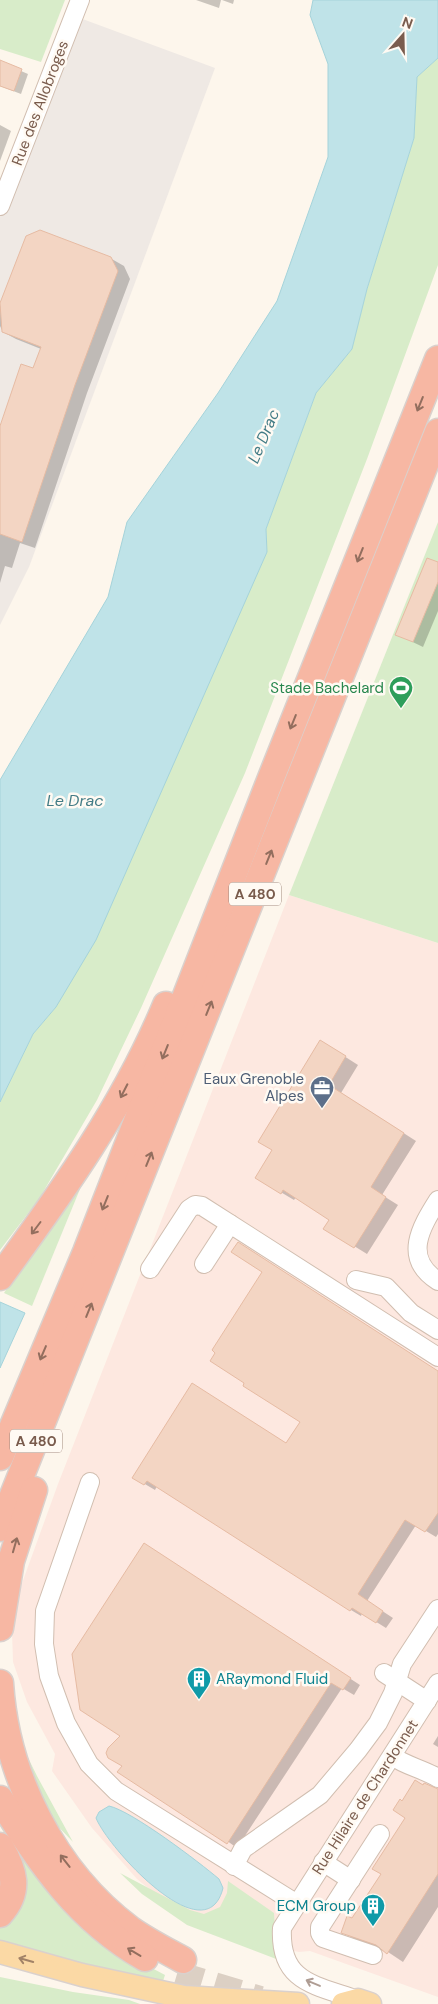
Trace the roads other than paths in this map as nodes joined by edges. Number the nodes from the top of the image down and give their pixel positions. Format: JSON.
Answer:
{"nodes":[{"id":1,"x":80,"y":0,"type":"edge"},
{"id":2,"x":0,"y":206,"type":"edge"},
{"id":3,"x":438,"y":358,"type":"edge"},
{"id":4,"x":438,"y":432,"type":"edge"},
{"id":5,"x":271,"y":778,"type":"junction"},
{"id":6,"x":438,"y":1200,"type":"edge"},
{"id":7,"x":230,"y":1224,"type":"junction"},
{"id":8,"x":204,"y":1264,"type":"dead end"},
{"id":9,"x":150,"y":1269,"type":"dead end"},
{"id":10,"x":0,"y":1277,"type":"edge"},
{"id":11,"x":356,"y":1280,"type":"dead end"},
{"id":12,"x":438,"y":1281,"type":"edge"},
{"id":13,"x":438,"y":1330,"type":"edge"},
{"id":14,"x":71,"y":1355,"type":"junction"},
{"id":15,"x":438,"y":1357,"type":"edge"},
{"id":16,"x":21,"y":1405,"type":"junction"},
{"id":17,"x":0,"y":1445,"type":"edge"},
{"id":18,"x":0,"y":1458,"type":"edge"},
{"id":19,"x":90,"y":1482,"type":"dead end"},
{"id":20,"x":0,"y":1528,"type":"edge"},
{"id":21,"x":438,"y":1610,"type":"edge"},
{"id":22,"x":0,"y":1628,"type":"edge"},
{"id":23,"x":390,"y":1677,"type":"junction"},
{"id":24,"x":0,"y":1683,"type":"edge"},
{"id":25,"x":438,"y":1683,"type":"edge"},
{"id":26,"x":427,"y":1700,"type":"junction"},
{"id":27,"x":392,"y":1756,"type":"junction"},
{"id":28,"x":438,"y":1778,"type":"edge"},
{"id":29,"x":0,"y":1799,"type":"edge"},
{"id":30,"x":380,"y":1834,"type":"dead end"},
{"id":31,"x":0,"y":1846,"type":"edge"},
{"id":32,"x":324,"y":1862,"type":"junction"},
{"id":33,"x":234,"y":1866,"type":"junction"},
{"id":34,"x":351,"y":1880,"type":"junction"},
{"id":35,"x":297,"y":1904,"type":"junction"},
{"id":36,"x":0,"y":1914,"type":"edge"},
{"id":37,"x":0,"y":1952,"type":"edge"},
{"id":38,"x":373,"y":1955,"type":"dead end"},
{"id":39,"x":0,"y":1968,"type":"edge"},
{"id":40,"x":357,"y":2003,"type":"edge"},
{"id":41,"x":160,"y":2004,"type":"edge"},
{"id":42,"x":298,"y":2004,"type":"edge"}],
"edges":[{"from":1,"to":2,"type":"street","name":"Rue des Allobroges"},
{"from":3,"to":5,"type":"highway","number":"A 480","one_way":true},
{"from":14,"to":4,"type":"highway","number":"A 480","one_way":true},
{"from":5,"to":10,"type":"highway","one_way":true},
{"from":5,"to":16,"type":"highway","number":"A 480","one_way":true},
{"from":6,"to":12,"type":"street"},
{"from":7,"to":8,"type":"street"},
{"from":7,"to":9,"type":"street"},
{"from":7,"to":15,"type":"street"},
{"from":11,"to":13,"type":"street"},
{"from":14,"to":20,"type":"highway","number":"A 480"},
{"from":22,"to":14,"type":"highway","one_way":true},
{"from":16,"to":17,"type":"highway"},
{"from":16,"to":18,"type":"highway","number":"A 480"},
{"from":19,"to":33,"type":"street"},
{"from":21,"to":23,"type":"street"},
{"from":23,"to":26,"type":"street"},
{"from":23,"to":33,"type":"street"},
{"from":24,"to":29,"type":"highway"},
{"from":25,"to":26,"type":"street","name":"Rue Hilaire de Chardonnet"},
{"from":26,"to":27,"type":"street","name":"Rue Hilaire de Chardonnet"},
{"from":27,"to":28,"type":"street"},
{"from":27,"to":32,"type":"street","name":"Rue Hilaire de Chardonnet"},
{"from":30,"to":34,"type":"street"},
{"from":31,"to":36,"type":"highway"},
{"from":32,"to":34,"type":"street"},
{"from":32,"to":35,"type":"street","name":"Rue Hilaire de Chardonnet"},
{"from":33,"to":35,"type":"street"},
{"from":34,"to":38,"type":"street"},
{"from":40,"to":35,"type":"street","name":"Rue Hilaire de Chardonnet","one_way":true},
{"from":42,"to":37,"type":"main road","one_way":true},
{"from":39,"to":41,"type":"main road"}]}
